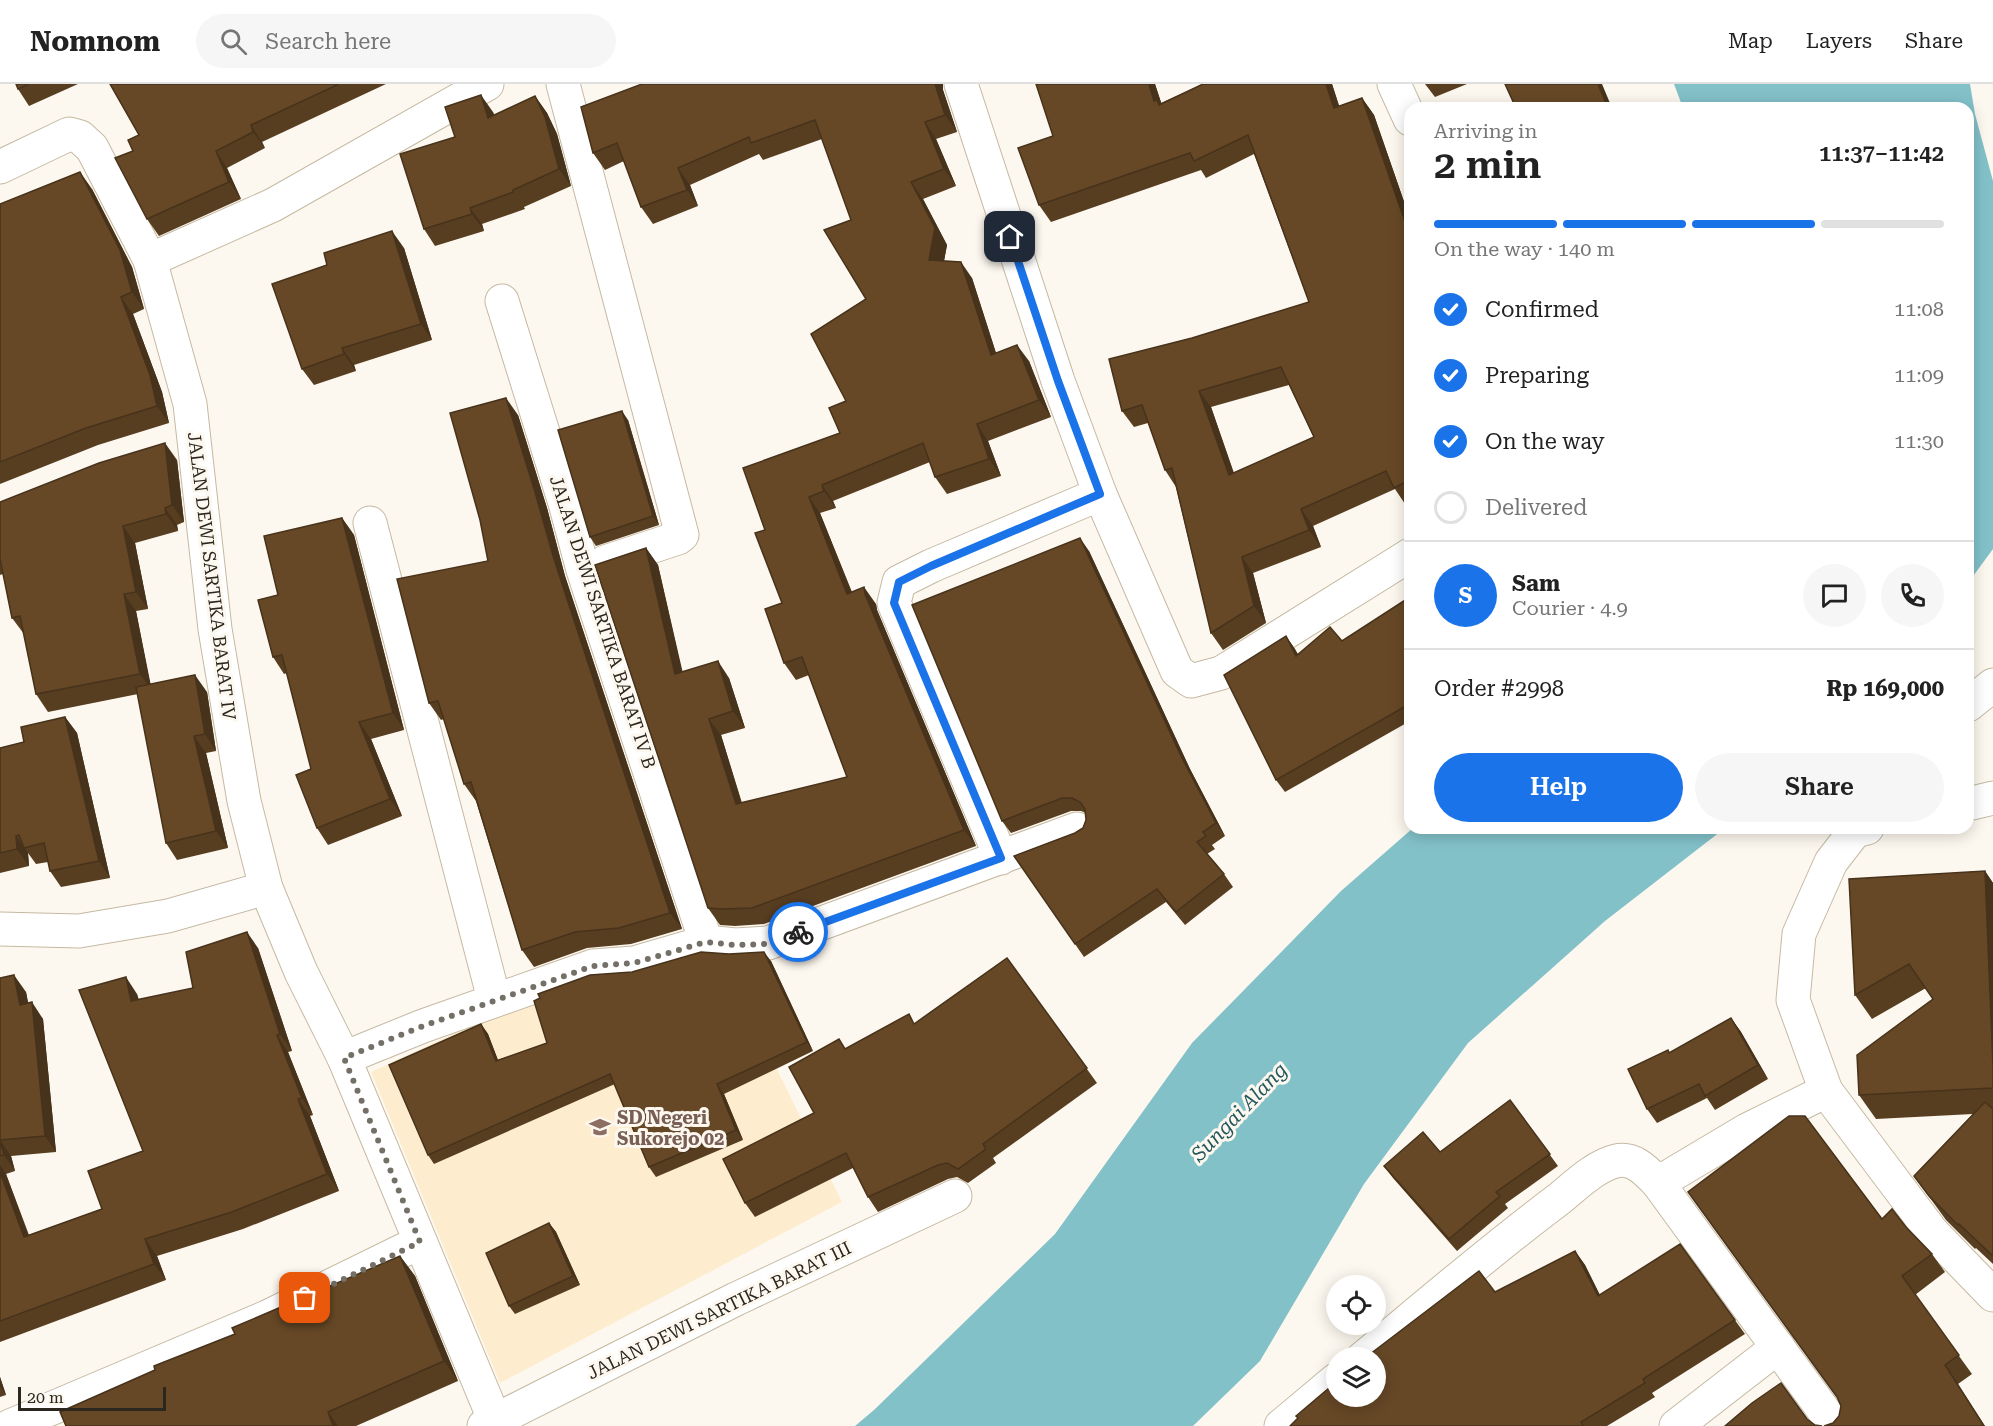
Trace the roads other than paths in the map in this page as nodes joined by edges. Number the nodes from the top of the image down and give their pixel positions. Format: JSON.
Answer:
{"nodes":[{"id":1,"x":487,"y":84,"type":"edge"},
{"id":2,"x":562,"y":84,"type":"edge"},
{"id":3,"x":961,"y":84,"type":"edge"},
{"id":4,"x":1394,"y":84,"type":"edge"},
{"id":5,"x":1404,"y":105,"type":"edge"},
{"id":6,"x":0,"y":167,"type":"edge"},
{"id":7,"x":150,"y":260,"type":"junction"},
{"id":8,"x":502,"y":301,"type":"dead end"},
{"id":9,"x":194,"y":435,"type":"junction"},
{"id":10,"x":161,"y":445,"type":"edge"},
{"id":11,"x":1100,"y":494,"type":"junction"},
{"id":12,"x":370,"y":524,"type":"dead end"},
{"id":13,"x":1404,"y":559,"type":"edge"},
{"id":14,"x":583,"y":570,"type":"junction"},
{"id":15,"x":1993,"y":685,"type":"edge"},
{"id":16,"x":1974,"y":700,"type":"edge"},
{"id":17,"x":1993,"y":798,"type":"edge"},
{"id":18,"x":1974,"y":803,"type":"edge"},
{"id":19,"x":1077,"y":829,"type":"edge"},
{"id":20,"x":1856,"y":834,"type":"edge"},
{"id":21,"x":1001,"y":858,"type":"junction"},
{"id":22,"x":266,"y":888,"type":"junction"},
{"id":23,"x":0,"y":929,"type":"edge"},
{"id":24,"x":706,"y":942,"type":"junction"},
{"id":25,"x":494,"y":999,"type":"junction"},
{"id":26,"x":344,"y":1058,"type":"junction"},
{"id":27,"x":1826,"y":1091,"type":"junction"},
{"id":28,"x":1658,"y":1183,"type":"junction"},
{"id":29,"x":955,"y":1196,"type":"dead end"},
{"id":30,"x":420,"y":1242,"type":"junction"},
{"id":31,"x":1993,"y":1295,"type":"edge"},
{"id":32,"x":1376,"y":1347,"type":"edge"},
{"id":33,"x":1778,"y":1347,"type":"junction"},
{"id":34,"x":1326,"y":1388,"type":"edge"},
{"id":35,"x":489,"y":1423,"type":"edge"},
{"id":36,"x":10,"y":1426,"type":"edge"},
{"id":37,"x":1281,"y":1426,"type":"edge"},
{"id":38,"x":1676,"y":1426,"type":"edge"},
{"id":39,"x":1835,"y":1426,"type":"edge"}],
"edges":[{"from":1,"to":7,"type":"street"},
{"from":2,"to":14,"type":"street"},
{"from":3,"to":11,"type":"street"},
{"from":4,"to":5,"type":"street"},
{"from":6,"to":7,"type":"street","name":"JALAN DEWI SARTIKA BARAT IV"},
{"from":7,"to":9,"type":"street","name":"JALAN DEWI SARTIKA BARAT IV"},
{"from":8,"to":14,"type":"street","name":"JALAN DEWI SARTIKA BARAT IV B"},
{"from":9,"to":10,"type":"street"},
{"from":9,"to":22,"type":"street","name":"JALAN DEWI SARTIKA BARAT IV"},
{"from":11,"to":13,"type":"street"},
{"from":11,"to":21,"type":"street"},
{"from":12,"to":25,"type":"street"},
{"from":14,"to":24,"type":"street","name":"JALAN DEWI SARTIKA BARAT IV B"},
{"from":15,"to":16,"type":"street"},
{"from":17,"to":18,"type":"street"},
{"from":19,"to":21,"type":"street"},
{"from":20,"to":27,"type":"street"},
{"from":21,"to":24,"type":"street"},
{"from":22,"to":23,"type":"street"},
{"from":22,"to":26,"type":"street","name":"JALAN DEWI SARTIKA BARAT IV"},
{"from":24,"to":25,"type":"street"},
{"from":25,"to":26,"type":"street"},
{"from":26,"to":30,"type":"street","name":"JALAN DEWI SARTIKA BARAT IV"},
{"from":27,"to":28,"type":"street"},
{"from":27,"to":31,"type":"street"},
{"from":28,"to":32,"type":"street"},
{"from":28,"to":33,"type":"street"},
{"from":29,"to":35,"type":"street","name":"JALAN DEWI SARTIKA BARAT III"},
{"from":30,"to":35,"type":"street","name":"JALAN DEWI SARTIKA BARAT IV"},
{"from":30,"to":36,"type":"street"},
{"from":33,"to":38,"type":"street"},
{"from":33,"to":39,"type":"street"},
{"from":34,"to":37,"type":"street"}]}
